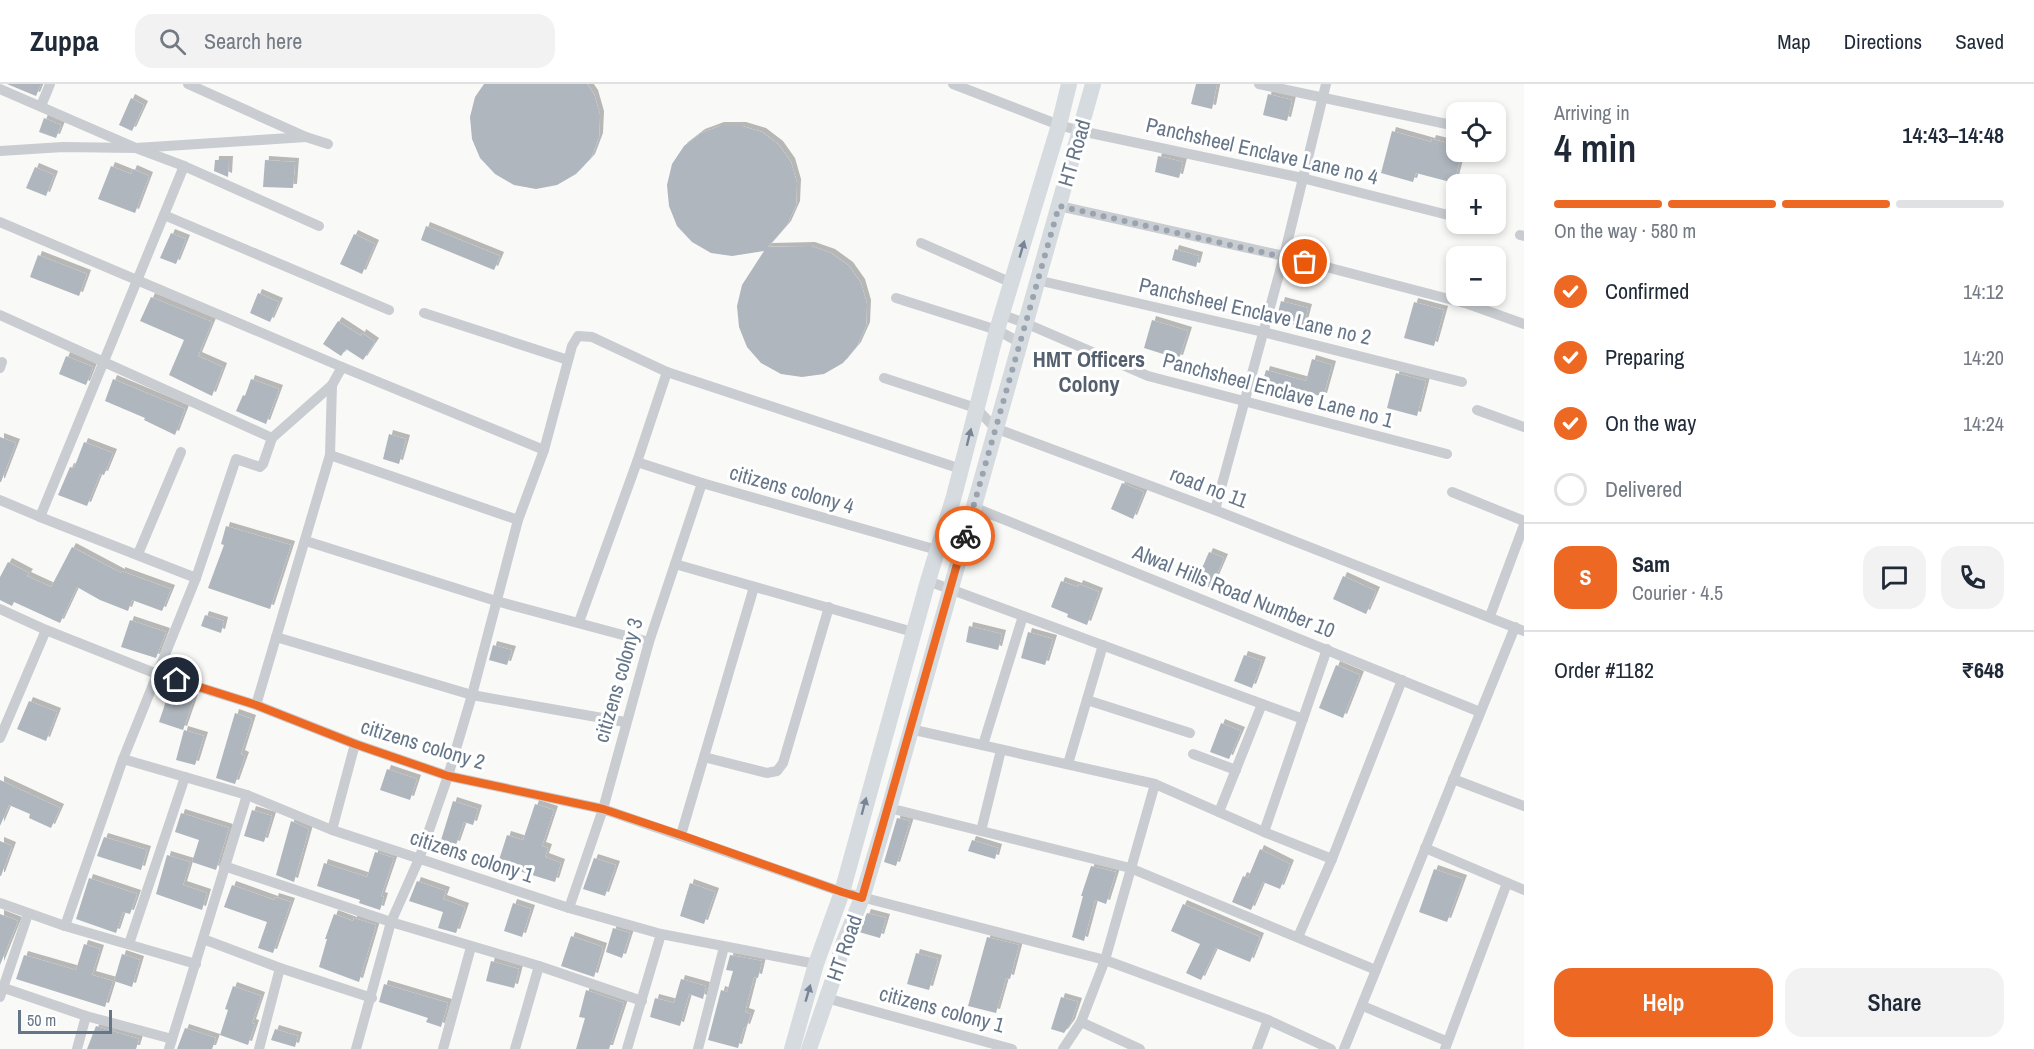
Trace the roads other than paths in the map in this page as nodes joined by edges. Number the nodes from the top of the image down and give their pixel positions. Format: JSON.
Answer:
{"nodes":[{"id":1,"x":50,"y":84,"type":"edge"},
{"id":2,"x":188,"y":84,"type":"edge"},
{"id":3,"x":953,"y":84,"type":"edge"},
{"id":4,"x":1069,"y":84,"type":"edge"},
{"id":5,"x":1093,"y":84,"type":"edge"},
{"id":6,"x":1259,"y":84,"type":"edge"},
{"id":7,"x":1326,"y":84,"type":"edge"},
{"id":8,"x":0,"y":89,"type":"edge"},
{"id":9,"x":1322,"y":97,"type":"junction"},
{"id":10,"x":41,"y":106,"type":"junction"},
{"id":11,"x":1446,"y":124,"type":"edge"},
{"id":12,"x":1059,"y":125,"type":"junction"},
{"id":13,"x":1081,"y":131,"type":"junction"},
{"id":14,"x":306,"y":137,"type":"junction"},
{"id":15,"x":328,"y":144,"type":"dead end"},
{"id":16,"x":136,"y":148,"type":"junction"},
{"id":17,"x":0,"y":151,"type":"edge"},
{"id":18,"x":184,"y":166,"type":"junction"},
{"id":19,"x":1302,"y":178,"type":"junction"},
{"id":20,"x":1059,"y":206,"type":"junction"},
{"id":21,"x":1446,"y":214,"type":"edge"},
{"id":22,"x":164,"y":216,"type":"junction"},
{"id":23,"x":0,"y":222,"type":"edge"},
{"id":24,"x":318,"y":226,"type":"dead end"},
{"id":25,"x":921,"y":243,"type":"dead end"},
{"id":26,"x":1284,"y":256,"type":"junction"},
{"id":27,"x":137,"y":280,"type":"junction"},
{"id":28,"x":1038,"y":280,"type":"junction"},
{"id":29,"x":1012,"y":283,"type":"junction"},
{"id":30,"x":896,"y":298,"type":"dead end"},
{"id":31,"x":389,"y":310,"type":"dead end"},
{"id":32,"x":424,"y":312,"type":"dead end"},
{"id":33,"x":0,"y":315,"type":"edge"},
{"id":34,"x":1000,"y":323,"type":"junction"},
{"id":35,"x":1025,"y":323,"type":"junction"},
{"id":36,"x":1524,"y":324,"type":"edge"},
{"id":37,"x":1263,"y":332,"type":"junction"},
{"id":38,"x":1019,"y":342,"type":"junction"},
{"id":39,"x":568,"y":360,"type":"junction"},
{"id":40,"x":104,"y":362,"type":"junction"},
{"id":41,"x":342,"y":367,"type":"junction"},
{"id":42,"x":667,"y":372,"type":"junction"},
{"id":43,"x":884,"y":378,"type":"dead end"},
{"id":44,"x":1462,"y":382,"type":"dead end"},
{"id":45,"x":332,"y":385,"type":"junction"},
{"id":46,"x":1244,"y":401,"type":"junction"},
{"id":47,"x":976,"y":408,"type":"junction"},
{"id":48,"x":1477,"y":410,"type":"dead end"},
{"id":49,"x":1524,"y":427,"type":"edge"},
{"id":50,"x":995,"y":428,"type":"junction"},
{"id":51,"x":272,"y":438,"type":"junction"},
{"id":52,"x":544,"y":450,"type":"junction"},
{"id":53,"x":181,"y":452,"type":"dead end"},
{"id":54,"x":1447,"y":454,"type":"dead end"},
{"id":55,"x":330,"y":455,"type":"junction"},
{"id":56,"x":637,"y":462,"type":"junction"},
{"id":57,"x":961,"y":469,"type":"junction"},
{"id":58,"x":702,"y":483,"type":"junction"},
{"id":59,"x":1452,"y":492,"type":"dead end"},
{"id":60,"x":0,"y":500,"type":"edge"},
{"id":61,"x":973,"y":507,"type":"junction"},
{"id":62,"x":1215,"y":510,"type":"junction"},
{"id":63,"x":40,"y":517,"type":"junction"},
{"id":64,"x":518,"y":520,"type":"junction"},
{"id":65,"x":1524,"y":523,"type":"edge"},
{"id":66,"x":306,"y":541,"type":"junction"},
{"id":67,"x":936,"y":550,"type":"junction"},
{"id":68,"x":138,"y":554,"type":"junction"},
{"id":69,"x":675,"y":564,"type":"junction"},
{"id":70,"x":196,"y":578,"type":"junction"},
{"id":71,"x":928,"y":581,"type":"junction"},
{"id":72,"x":754,"y":587,"type":"junction"},
{"id":73,"x":950,"y":589,"type":"junction"},
{"id":74,"x":496,"y":601,"type":"junction"},
{"id":75,"x":829,"y":607,"type":"junction"},
{"id":76,"x":0,"y":609,"type":"edge"},
{"id":77,"x":1023,"y":616,"type":"junction"},
{"id":78,"x":1490,"y":616,"type":"junction"},
{"id":79,"x":579,"y":622,"type":"junction"},
{"id":80,"x":1519,"y":629,"type":"edge"},
{"id":81,"x":46,"y":630,"type":"junction"},
{"id":82,"x":913,"y":632,"type":"junction"},
{"id":83,"x":276,"y":637,"type":"junction"},
{"id":84,"x":649,"y":642,"type":"junction"},
{"id":85,"x":1103,"y":645,"type":"junction"},
{"id":86,"x":1327,"y":650,"type":"junction"},
{"id":87,"x":157,"y":674,"type":"junction"},
{"id":88,"x":1402,"y":680,"type":"junction"},
{"id":89,"x":471,"y":695,"type":"junction"},
{"id":90,"x":1087,"y":700,"type":"junction"},
{"id":91,"x":1262,"y":704,"type":"junction"},
{"id":92,"x":256,"y":705,"type":"junction"},
{"id":93,"x":1480,"y":712,"type":"junction"},
{"id":94,"x":1303,"y":719,"type":"junction"},
{"id":95,"x":626,"y":722,"type":"junction"},
{"id":96,"x":910,"y":729,"type":"junction"},
{"id":97,"x":1190,"y":733,"type":"dead end"},
{"id":98,"x":0,"y":738,"type":"edge"},
{"id":99,"x":355,"y":744,"type":"junction"},
{"id":100,"x":983,"y":746,"type":"junction"},
{"id":101,"x":1001,"y":750,"type":"junction"},
{"id":102,"x":1193,"y":754,"type":"dead end"},
{"id":103,"x":704,"y":757,"type":"junction"},
{"id":104,"x":123,"y":759,"type":"junction"},
{"id":105,"x":1068,"y":765,"type":"junction"},
{"id":106,"x":1236,"y":770,"type":"junction"},
{"id":107,"x":448,"y":776,"type":"junction"},
{"id":108,"x":185,"y":777,"type":"junction"},
{"id":109,"x":1453,"y":779,"type":"junction"},
{"id":110,"x":1155,"y":784,"type":"junction"},
{"id":111,"x":247,"y":795,"type":"junction"},
{"id":112,"x":1524,"y":806,"type":"edge"},
{"id":113,"x":889,"y":808,"type":"junction"},
{"id":114,"x":603,"y":809,"type":"junction"},
{"id":115,"x":1219,"y":812,"type":"junction"},
{"id":116,"x":332,"y":830,"type":"junction"},
{"id":117,"x":981,"y":831,"type":"junction"},
{"id":118,"x":1264,"y":832,"type":"junction"},
{"id":119,"x":681,"y":835,"type":"junction"},
{"id":120,"x":1425,"y":848,"type":"junction"},
{"id":121,"x":419,"y":859,"type":"junction"},
{"id":122,"x":1332,"y":859,"type":"junction"},
{"id":123,"x":225,"y":866,"type":"junction"},
{"id":124,"x":1130,"y":868,"type":"junction"},
{"id":125,"x":1507,"y":883,"type":"junction"},
{"id":126,"x":1524,"y":890,"type":"edge"},
{"id":127,"x":842,"y":892,"type":"junction"},
{"id":128,"x":862,"y":898,"type":"junction"},
{"id":129,"x":0,"y":903,"type":"edge"},
{"id":130,"x":569,"y":908,"type":"junction"},
{"id":131,"x":28,"y":914,"type":"junction"},
{"id":132,"x":392,"y":922,"type":"junction"},
{"id":133,"x":65,"y":926,"type":"junction"},
{"id":134,"x":661,"y":934,"type":"junction"},
{"id":135,"x":1298,"y":937,"type":"junction"},
{"id":136,"x":203,"y":939,"type":"junction"},
{"id":137,"x":129,"y":944,"type":"junction"},
{"id":138,"x":471,"y":947,"type":"junction"},
{"id":139,"x":724,"y":947,"type":"junction"},
{"id":140,"x":1105,"y":960,"type":"junction"},
{"id":141,"x":196,"y":964,"type":"junction"},
{"id":142,"x":816,"y":964,"type":"junction"},
{"id":143,"x":539,"y":966,"type":"junction"},
{"id":144,"x":280,"y":968,"type":"junction"},
{"id":145,"x":1376,"y":970,"type":"junction"},
{"id":146,"x":2,"y":992,"type":"edge"},
{"id":147,"x":372,"y":998,"type":"junction"},
{"id":148,"x":826,"y":998,"type":"junction"},
{"id":149,"x":642,"y":1001,"type":"junction"},
{"id":150,"x":1363,"y":1006,"type":"junction"},
{"id":151,"x":86,"y":1016,"type":"junction"},
{"id":152,"x":1268,"y":1020,"type":"junction"},
{"id":153,"x":1081,"y":1022,"type":"junction"},
{"id":154,"x":171,"y":1044,"type":"edge"},
{"id":155,"x":1445,"y":1045,"type":"edge"},
{"id":156,"x":77,"y":1049,"type":"edge"},
{"id":157,"x":259,"y":1049,"type":"edge"},
{"id":158,"x":356,"y":1049,"type":"edge"},
{"id":159,"x":443,"y":1049,"type":"edge"},
{"id":160,"x":515,"y":1049,"type":"edge"},
{"id":161,"x":627,"y":1049,"type":"edge"},
{"id":162,"x":698,"y":1049,"type":"edge"},
{"id":163,"x":792,"y":1049,"type":"edge"},
{"id":164,"x":809,"y":1049,"type":"edge"},
{"id":165,"x":1012,"y":1049,"type":"edge"},
{"id":166,"x":1063,"y":1049,"type":"edge"},
{"id":167,"x":1140,"y":1049,"type":"edge"},
{"id":168,"x":1257,"y":1049,"type":"edge"},
{"id":169,"x":1331,"y":1049,"type":"edge"},
{"id":170,"x":1344,"y":1049,"type":"edge"}],
"edges":[{"from":1,"to":10,"type":"street"},
{"from":2,"to":14,"type":"street"},
{"from":3,"to":12,"type":"street","name":"Panchsheel Enclave Lane no 4"},
{"from":4,"to":12,"type":"street","name":"HT Road"},
{"from":5,"to":13,"type":"street","name":"HT Road"},
{"from":6,"to":9,"type":"street"},
{"from":7,"to":9,"type":"street"},
{"from":8,"to":10,"type":"street"},
{"from":9,"to":11,"type":"street"},
{"from":9,"to":19,"type":"street"},
{"from":10,"to":16,"type":"street"},
{"from":12,"to":13,"type":"street","name":"Panchsheel Enclave Lane no 4"},
{"from":29,"to":12,"type":"street","name":"HT Road","one_way":true},
{"from":13,"to":19,"type":"street","name":"Panchsheel Enclave Lane no 4"},
{"from":13,"to":20,"type":"street","name":"HT Road"},
{"from":14,"to":15,"type":"street"},
{"from":14,"to":16,"type":"street"},
{"from":16,"to":17,"type":"street"},
{"from":16,"to":18,"type":"street"},
{"from":18,"to":22,"type":"street"},
{"from":18,"to":24,"type":"street"},
{"from":19,"to":21,"type":"street","name":"Panchsheel Enclave Lane no 4"},
{"from":19,"to":26,"type":"street"},
{"from":20,"to":26,"type":"street"},
{"from":20,"to":28,"type":"street","name":"HT Road"},
{"from":22,"to":27,"type":"street"},
{"from":22,"to":31,"type":"street"},
{"from":23,"to":27,"type":"street"},
{"from":25,"to":29,"type":"street"},
{"from":26,"to":36,"type":"street"},
{"from":26,"to":37,"type":"street"},
{"from":27,"to":40,"type":"street"},
{"from":27,"to":41,"type":"street"},
{"from":28,"to":35,"type":"street","name":"HT Road"},
{"from":28,"to":37,"type":"street","name":"Panchsheel Enclave Lane no 2"},
{"from":29,"to":34,"type":"street","name":"HT Road"},
{"from":30,"to":34,"type":"street"},
{"from":32,"to":39,"type":"street"},
{"from":33,"to":40,"type":"street"},
{"from":34,"to":35,"type":"street","name":"Panchsheel Enclave Lane no 1"},
{"from":34,"to":38,"type":"street"},
{"from":34,"to":47,"type":"street","name":"HT Road"},
{"from":35,"to":38,"type":"street","name":"HT Road"},
{"from":35,"to":46,"type":"street","name":"Panchsheel Enclave Lane no 1"},
{"from":37,"to":44,"type":"street","name":"Panchsheel Enclave Lane no 2"},
{"from":37,"to":46,"type":"street"},
{"from":38,"to":50,"type":"street","name":"HT Road"},
{"from":39,"to":42,"type":"street"},
{"from":39,"to":52,"type":"street"},
{"from":40,"to":51,"type":"street"},
{"from":40,"to":63,"type":"street"},
{"from":41,"to":45,"type":"street"},
{"from":41,"to":52,"type":"street"},
{"from":42,"to":56,"type":"street"},
{"from":42,"to":57,"type":"street"},
{"from":43,"to":47,"type":"street","name":"road no 11"},
{"from":45,"to":51,"type":"street"},
{"from":45,"to":55,"type":"street"},
{"from":46,"to":54,"type":"street","name":"Panchsheel Enclave Lane no 1"},
{"from":46,"to":62,"type":"street"},
{"from":47,"to":50,"type":"street","name":"road no 11"},
{"from":57,"to":47,"type":"street","name":"HT Road","one_way":true},
{"from":48,"to":49,"type":"street"},
{"from":50,"to":61,"type":"street","name":"HT Road"},
{"from":50,"to":62,"type":"street","name":"road no 11"},
{"from":51,"to":70,"type":"street"},
{"from":52,"to":64,"type":"street"},
{"from":53,"to":68,"type":"street"},
{"from":55,"to":64,"type":"street"},
{"from":55,"to":66,"type":"street"},
{"from":56,"to":58,"type":"street","name":"citizens colony 4"},
{"from":56,"to":79,"type":"street"},
{"from":57,"to":67,"type":"street","name":"HT Road"},
{"from":58,"to":67,"type":"street","name":"citizens colony 4"},
{"from":58,"to":69,"type":"street","name":"citizens colony 3"},
{"from":59,"to":65,"type":"street"},
{"from":60,"to":63,"type":"street"},
{"from":61,"to":73,"type":"street","name":"HT Road"},
{"from":61,"to":86,"type":"street","name":"Alwal Hills Road Number 10"},
{"from":62,"to":78,"type":"street","name":"road no 11"},
{"from":63,"to":68,"type":"street"},
{"from":64,"to":74,"type":"street"},
{"from":65,"to":78,"type":"street"},
{"from":66,"to":74,"type":"street"},
{"from":66,"to":83,"type":"street"},
{"from":67,"to":71,"type":"street","name":"HT Road"},
{"from":68,"to":70,"type":"street"},
{"from":69,"to":72,"type":"street"},
{"from":69,"to":84,"type":"street","name":"citizens colony 3"},
{"from":70,"to":87,"type":"street"},
{"from":71,"to":73,"type":"street"},
{"from":71,"to":82,"type":"street","name":"HT Road"},
{"from":72,"to":75,"type":"street"},
{"from":72,"to":103,"type":"street"},
{"from":73,"to":77,"type":"street"},
{"from":73,"to":96,"type":"street","name":"HT Road"},
{"from":74,"to":79,"type":"street"},
{"from":74,"to":89,"type":"street"},
{"from":75,"to":82,"type":"street"},
{"from":75,"to":103,"type":"street"},
{"from":76,"to":81,"type":"street","name":"citizens colony 2"},
{"from":77,"to":85,"type":"street"},
{"from":77,"to":100,"type":"street"},
{"from":78,"to":80,"type":"street","name":"road no 11"},
{"from":79,"to":84,"type":"street"},
{"from":80,"to":93,"type":"street"},
{"from":81,"to":87,"type":"street","name":"citizens colony 2"},
{"from":81,"to":98,"type":"street"},
{"from":127,"to":82,"type":"street","name":"HT Road","one_way":true},
{"from":83,"to":89,"type":"street"},
{"from":83,"to":92,"type":"street"},
{"from":84,"to":95,"type":"street","name":"citizens colony 3"},
{"from":85,"to":90,"type":"street"},
{"from":85,"to":91,"type":"street"},
{"from":86,"to":88,"type":"street","name":"Alwal Hills Road Number 10"},
{"from":86,"to":94,"type":"street"},
{"from":87,"to":92,"type":"street","name":"citizens colony 2"},
{"from":87,"to":104,"type":"street"},
{"from":88,"to":93,"type":"street","name":"Alwal Hills Road Number 10"},
{"from":88,"to":122,"type":"street"},
{"from":89,"to":95,"type":"street"},
{"from":89,"to":107,"type":"street"},
{"from":90,"to":97,"type":"street"},
{"from":90,"to":105,"type":"street"},
{"from":91,"to":94,"type":"street"},
{"from":91,"to":106,"type":"street"},
{"from":92,"to":99,"type":"street","name":"citizens colony 2"},
{"from":93,"to":109,"type":"street"},
{"from":94,"to":118,"type":"street"},
{"from":95,"to":114,"type":"street","name":"citizens colony 3"},
{"from":96,"to":100,"type":"street"},
{"from":96,"to":113,"type":"street","name":"HT Road"},
{"from":99,"to":107,"type":"street","name":"citizens colony 2"},
{"from":99,"to":116,"type":"street"},
{"from":100,"to":101,"type":"street"},
{"from":101,"to":105,"type":"street"},
{"from":101,"to":117,"type":"street"},
{"from":102,"to":106,"type":"street"},
{"from":103,"to":119,"type":"street"},
{"from":104,"to":108,"type":"street","name":"citizens colony 1"},
{"from":104,"to":133,"type":"street"},
{"from":105,"to":110,"type":"street"},
{"from":106,"to":115,"type":"street"},
{"from":107,"to":114,"type":"street","name":"citizens colony 2"},
{"from":107,"to":121,"type":"street"},
{"from":108,"to":111,"type":"street","name":"citizens colony 1"},
{"from":108,"to":137,"type":"street"},
{"from":109,"to":112,"type":"street"},
{"from":109,"to":120,"type":"street"},
{"from":110,"to":115,"type":"street"},
{"from":110,"to":124,"type":"street"},
{"from":111,"to":116,"type":"street","name":"citizens colony 1"},
{"from":111,"to":123,"type":"street"},
{"from":113,"to":117,"type":"street"},
{"from":113,"to":128,"type":"street","name":"HT Road"},
{"from":114,"to":119,"type":"street","name":"citizens colony 2"},
{"from":114,"to":130,"type":"street","name":"citizens colony 3"},
{"from":115,"to":118,"type":"street"},
{"from":116,"to":121,"type":"street","name":"citizens colony 1"},
{"from":117,"to":124,"type":"street"},
{"from":118,"to":122,"type":"street"},
{"from":119,"to":127,"type":"street","name":"citizens colony 2"},
{"from":120,"to":125,"type":"street"},
{"from":120,"to":145,"type":"street"},
{"from":121,"to":130,"type":"street","name":"citizens colony 1"},
{"from":121,"to":132,"type":"street"},
{"from":122,"to":135,"type":"street"},
{"from":123,"to":132,"type":"street"},
{"from":123,"to":136,"type":"street"},
{"from":124,"to":135,"type":"street"},
{"from":124,"to":140,"type":"street"},
{"from":125,"to":126,"type":"street"},
{"from":125,"to":155,"type":"street"},
{"from":127,"to":128,"type":"street","name":"citizens colony 2"},
{"from":127,"to":142,"type":"street","name":"HT Road"},
{"from":128,"to":140,"type":"street","name":"citizens colony 2"},
{"from":128,"to":148,"type":"street","name":"HT Road"},
{"from":129,"to":131,"type":"street"},
{"from":130,"to":134,"type":"street","name":"citizens colony 1"},
{"from":131,"to":133,"type":"street"},
{"from":131,"to":146,"type":"street"},
{"from":132,"to":138,"type":"street"},
{"from":132,"to":147,"type":"street"},
{"from":133,"to":137,"type":"street"},
{"from":134,"to":139,"type":"street","name":"citizens colony 1"},
{"from":134,"to":149,"type":"street"},
{"from":135,"to":145,"type":"street"},
{"from":136,"to":141,"type":"street"},
{"from":136,"to":144,"type":"street"},
{"from":137,"to":141,"type":"street"},
{"from":138,"to":143,"type":"street"},
{"from":138,"to":159,"type":"street"},
{"from":139,"to":142,"type":"street","name":"citizens colony 1"},
{"from":139,"to":162,"type":"street"},
{"from":140,"to":152,"type":"street","name":"citizens colony 2"},
{"from":140,"to":153,"type":"street"},
{"from":141,"to":154,"type":"street"},
{"from":163,"to":142,"type":"street","name":"HT Road","one_way":true},
{"from":143,"to":149,"type":"street"},
{"from":143,"to":160,"type":"street"},
{"from":144,"to":147,"type":"street"},
{"from":144,"to":157,"type":"street"},
{"from":145,"to":150,"type":"street"},
{"from":146,"to":151,"type":"street"},
{"from":147,"to":158,"type":"street"},
{"from":148,"to":164,"type":"street","name":"HT Road"},
{"from":148,"to":165,"type":"street","name":"citizens colony 1"},
{"from":149,"to":161,"type":"street"},
{"from":150,"to":155,"type":"street"},
{"from":150,"to":170,"type":"street"},
{"from":151,"to":154,"type":"street"},
{"from":151,"to":156,"type":"street"},
{"from":152,"to":168,"type":"street"},
{"from":152,"to":169,"type":"street","name":"citizens colony 2"},
{"from":153,"to":166,"type":"street"},
{"from":153,"to":167,"type":"street"}]}
